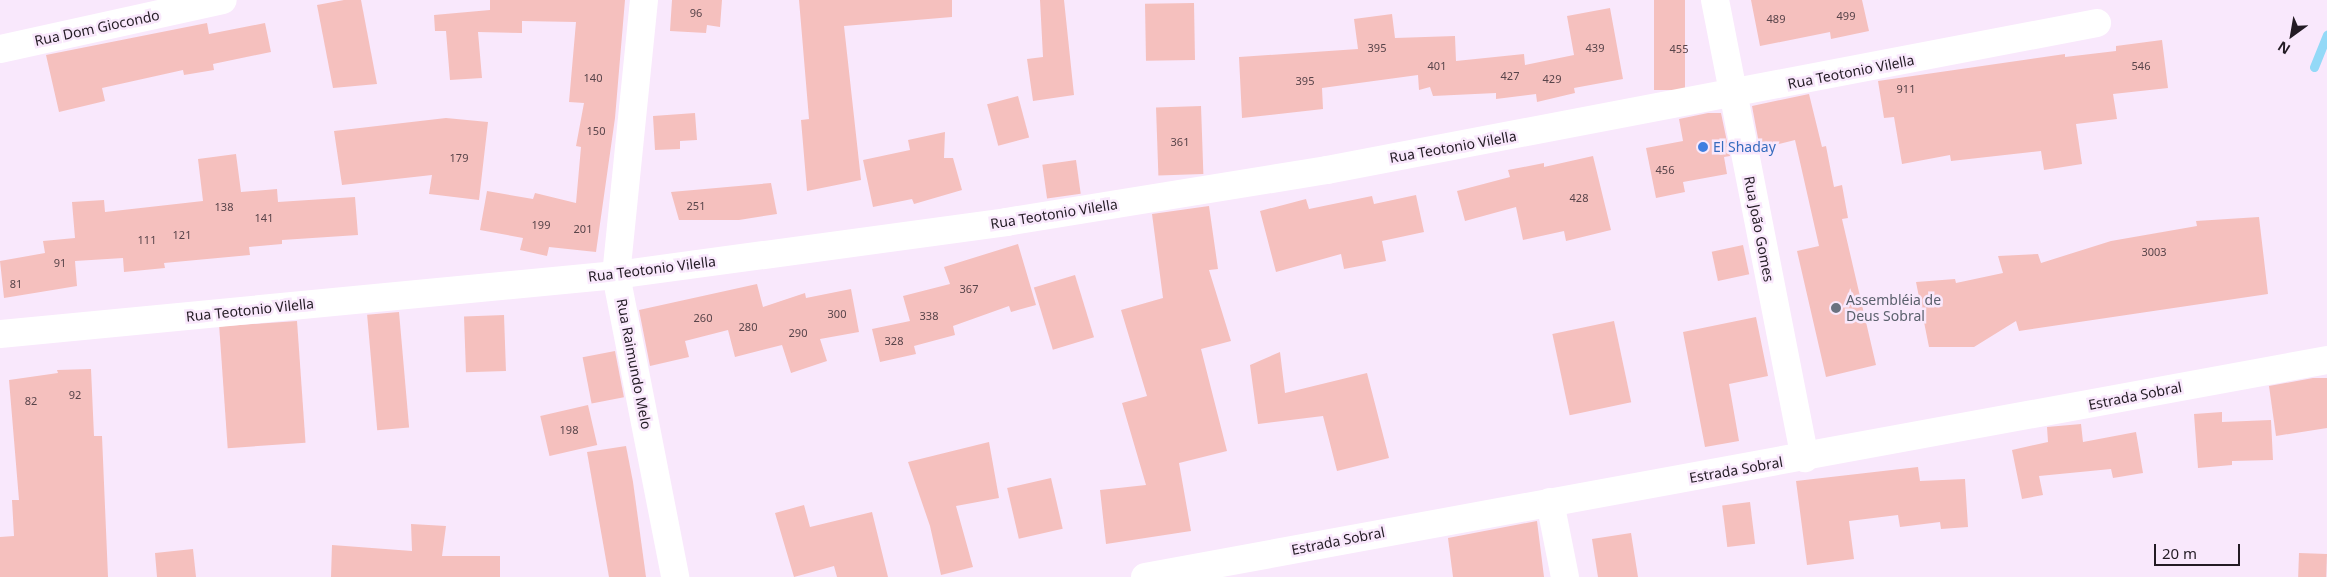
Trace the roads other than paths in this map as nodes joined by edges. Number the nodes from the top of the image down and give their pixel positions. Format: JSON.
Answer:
{"nodes":[{"id":1,"x":223,"y":0,"type":"edge"},
{"id":2,"x":644,"y":0,"type":"edge"},
{"id":3,"x":1715,"y":0,"type":"edge"},
{"id":4,"x":2097,"y":23,"type":"dead end"},
{"id":5,"x":0,"y":49,"type":"edge"},
{"id":6,"x":1733,"y":96,"type":"junction"},
{"id":7,"x":616,"y":275,"type":"junction"},
{"id":8,"x":0,"y":334,"type":"edge"},
{"id":9,"x":2327,"y":360,"type":"edge"},
{"id":10,"x":1805,"y":458,"type":"junction"},
{"id":11,"x":1550,"y":502,"type":"junction"},
{"id":12,"x":675,"y":577,"type":"edge"},
{"id":13,"x":1145,"y":577,"type":"edge"},
{"id":14,"x":1565,"y":577,"type":"edge"}],
"edges":[{"from":1,"to":5,"type":"street","name":"Rua Dom Giocondo"},
{"from":2,"to":7,"type":"street","name":"Rua Raimundo Melo"},
{"from":3,"to":6,"type":"street","name":"Rua João Gomes"},
{"from":4,"to":6,"type":"street","name":"Rua Teotonio Vilella"},
{"from":6,"to":7,"type":"street","name":"Rua Teotonio Vilella"},
{"from":6,"to":10,"type":"street","name":"Rua João Gomes"},
{"from":7,"to":8,"type":"street","name":"Rua Teotonio Vilella"},
{"from":7,"to":12,"type":"street","name":"Rua Raimundo Melo"},
{"from":9,"to":10,"type":"street","name":"Estrada Sobral"},
{"from":10,"to":11,"type":"street","name":"Estrada Sobral"},
{"from":11,"to":13,"type":"street","name":"Estrada Sobral"},
{"from":11,"to":14,"type":"street"}]}
